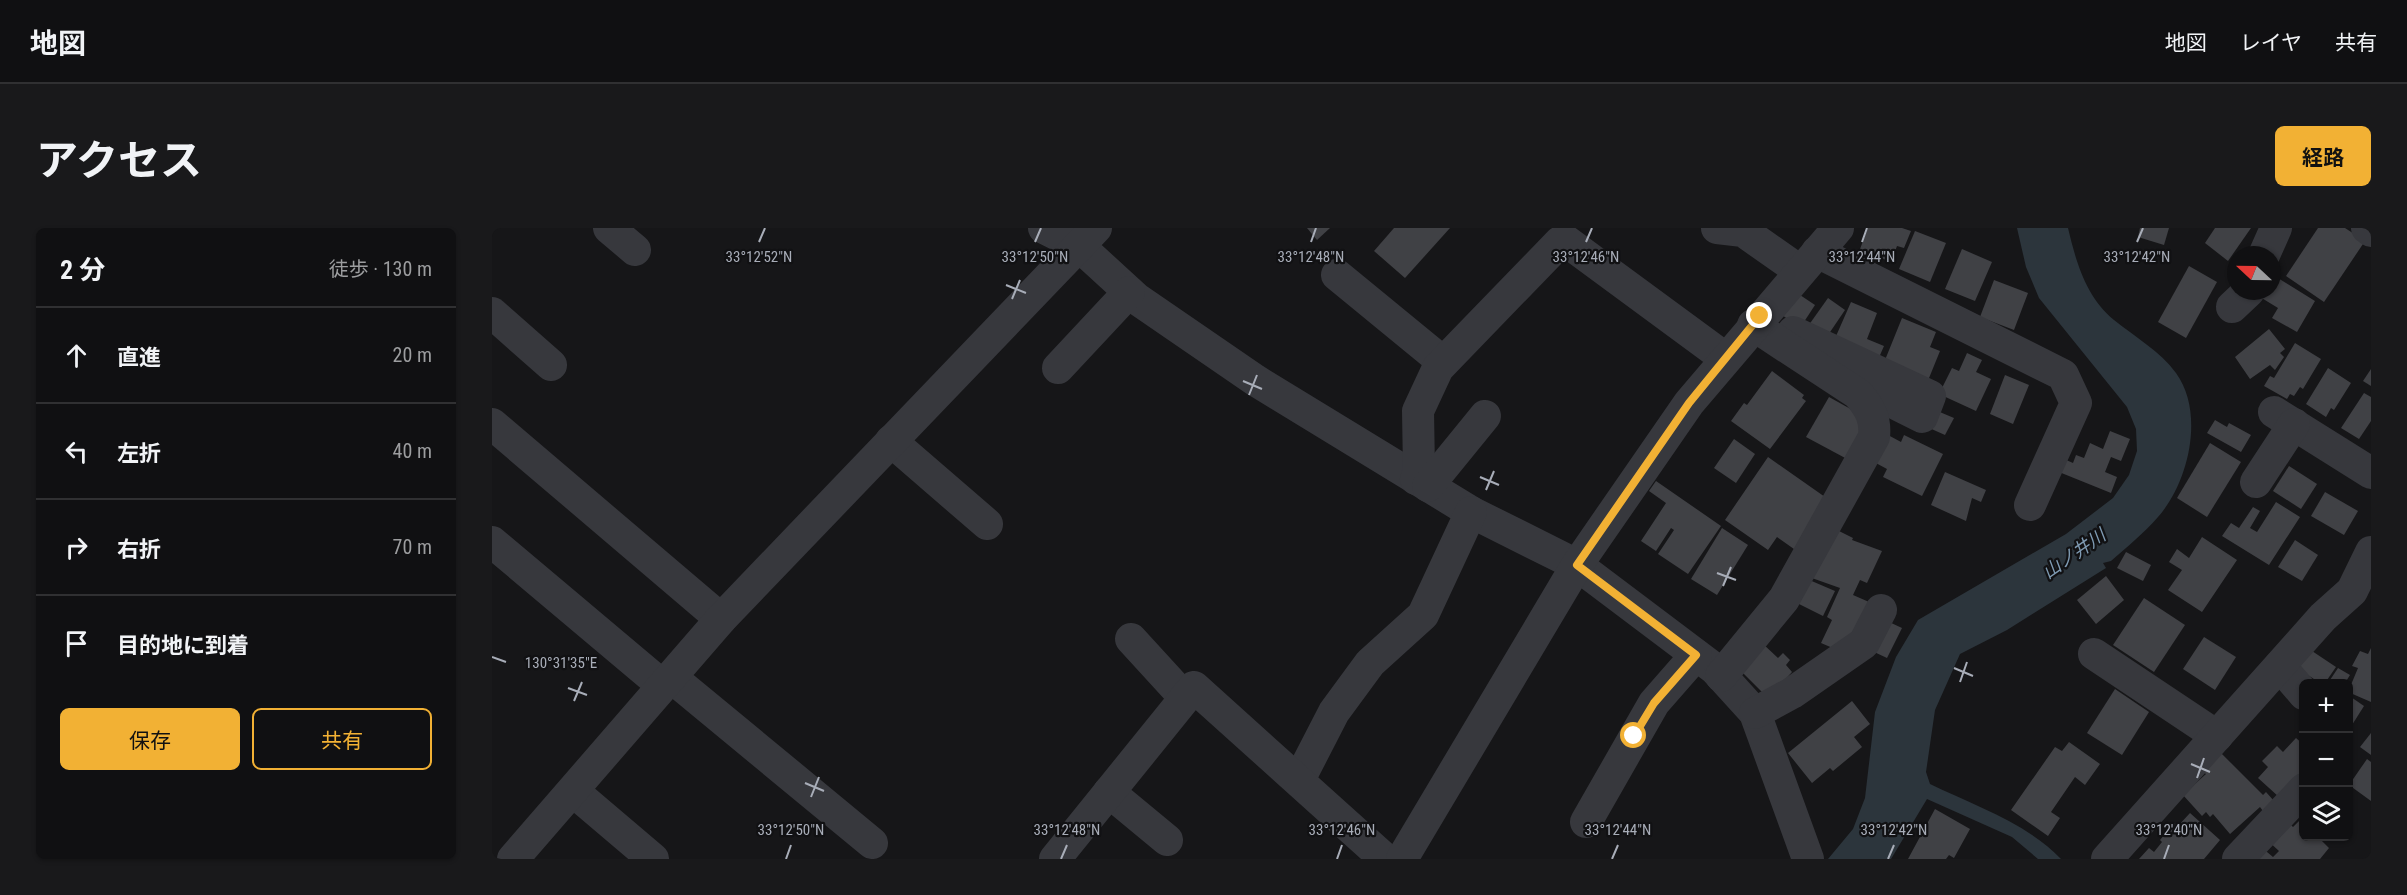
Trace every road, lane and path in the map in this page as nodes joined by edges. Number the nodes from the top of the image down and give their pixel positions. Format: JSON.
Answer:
{"nodes":[{"id":1,"x":609,"y":228,"type":"edge"},
{"id":2,"x":1044,"y":228,"type":"edge"},
{"id":3,"x":1838,"y":228,"type":"edge"},
{"id":4,"x":2276,"y":228,"type":"edge"},
{"id":5,"x":2367,"y":228,"type":"edge"},
{"id":6,"x":1734,"y":229,"type":"edge"},
{"id":7,"x":2371,"y":231,"type":"edge"},
{"id":8,"x":1087,"y":237,"type":"edge"},
{"id":9,"x":2268,"y":246,"type":"edge"},
{"id":10,"x":635,"y":250,"type":"dead end"},
{"id":11,"x":1809,"y":262,"type":"junction"},
{"id":12,"x":1337,"y":275,"type":"dead end"},
{"id":13,"x":1129,"y":292,"type":"junction"},
{"id":14,"x":492,"y":313,"type":"edge"},
{"id":15,"x":1757,"y":321,"type":"junction"},
{"id":16,"x":1725,"y":358,"type":"junction"},
{"id":17,"x":1855,"y":361,"type":"dead end"},
{"id":18,"x":1443,"y":362,"type":"junction"},
{"id":19,"x":551,"y":365,"type":"dead end"},
{"id":20,"x":1058,"y":368,"type":"dead end"},
{"id":21,"x":1485,"y":416,"type":"dead end"},
{"id":22,"x":492,"y":424,"type":"edge"},
{"id":23,"x":891,"y":441,"type":"junction"},
{"id":24,"x":2371,"y":473,"type":"edge"},
{"id":25,"x":2256,"y":482,"type":"dead end"},
{"id":26,"x":1422,"y":483,"type":"junction"},
{"id":27,"x":2030,"y":505,"type":"dead end"},
{"id":28,"x":1471,"y":512,"type":"junction"},
{"id":29,"x":987,"y":524,"type":"dead end"},
{"id":30,"x":492,"y":542,"type":"edge"},
{"id":31,"x":2371,"y":552,"type":"edge"},
{"id":32,"x":1577,"y":565,"type":"junction"},
{"id":33,"x":1881,"y":610,"type":"dead end"},
{"id":34,"x":722,"y":619,"type":"junction"},
{"id":35,"x":1131,"y":639,"type":"dead end"},
{"id":36,"x":2094,"y":654,"type":"dead end"},
{"id":37,"x":1696,"y":655,"type":"junction"},
{"id":38,"x":2280,"y":666,"type":"junction"},
{"id":39,"x":1721,"y":676,"type":"junction"},
{"id":40,"x":667,"y":682,"type":"junction"},
{"id":41,"x":2299,"y":688,"type":"edge"},
{"id":42,"x":1185,"y":698,"type":"junction"},
{"id":43,"x":1755,"y":713,"type":"junction"},
{"id":44,"x":2217,"y":736,"type":"junction"},
{"id":45,"x":1299,"y":780,"type":"junction"},
{"id":46,"x":573,"y":791,"type":"junction"},
{"id":47,"x":1109,"y":792,"type":"junction"},
{"id":48,"x":2299,"y":794,"type":"edge"},
{"id":49,"x":1586,"y":822,"type":"dead end"},
{"id":50,"x":1167,"y":840,"type":"dead end"},
{"id":51,"x":872,"y":843,"type":"dead end"},
{"id":52,"x":513,"y":859,"type":"edge"},
{"id":53,"x":653,"y":859,"type":"edge"},
{"id":54,"x":1055,"y":859,"type":"edge"},
{"id":55,"x":1385,"y":859,"type":"edge"},
{"id":56,"x":1402,"y":859,"type":"edge"},
{"id":57,"x":1808,"y":859,"type":"edge"},
{"id":58,"x":2107,"y":859,"type":"edge"},
{"id":59,"x":2238,"y":859,"type":"edge"}],
"edges":[{"from":1,"to":10,"type":"street"},
{"from":2,"to":8,"type":"street"},
{"from":3,"to":11,"type":"street"},
{"from":4,"to":9,"type":"street"},
{"from":5,"to":7,"type":"street"},
{"from":6,"to":11,"type":"street"},
{"from":8,"to":13,"type":"street"},
{"from":8,"to":23,"type":"street"},
{"from":11,"to":15,"type":"street"},
{"from":11,"to":27,"type":"street"},
{"from":12,"to":18,"type":"street"},
{"from":13,"to":20,"type":"street"},
{"from":13,"to":26,"type":"street"},
{"from":14,"to":19,"type":"street"},
{"from":15,"to":16,"type":"street"},
{"from":15,"to":17,"type":"street"},
{"from":15,"to":39,"type":"street"},
{"from":16,"to":18,"type":"street"},
{"from":16,"to":32,"type":"street"},
{"from":18,"to":26,"type":"street"},
{"from":21,"to":26,"type":"street"},
{"from":22,"to":34,"type":"street"},
{"from":23,"to":29,"type":"street"},
{"from":23,"to":34,"type":"street"},
{"from":24,"to":25,"type":"street"},
{"from":26,"to":28,"type":"street"},
{"from":28,"to":32,"type":"street"},
{"from":28,"to":45,"type":"street"},
{"from":30,"to":40,"type":"street"},
{"from":31,"to":38,"type":"street"},
{"from":32,"to":37,"type":"street"},
{"from":32,"to":56,"type":"street"},
{"from":33,"to":43,"type":"street"},
{"from":34,"to":40,"type":"street"},
{"from":35,"to":42,"type":"street"},
{"from":36,"to":44,"type":"street"},
{"from":37,"to":39,"type":"street"},
{"from":37,"to":49,"type":"street"},
{"from":38,"to":41,"type":"street"},
{"from":38,"to":44,"type":"street"},
{"from":39,"to":43,"type":"street"},
{"from":40,"to":46,"type":"street"},
{"from":40,"to":51,"type":"street"},
{"from":42,"to":45,"type":"street"},
{"from":42,"to":47,"type":"street"},
{"from":43,"to":57,"type":"street"},
{"from":44,"to":58,"type":"street"},
{"from":45,"to":55,"type":"street"},
{"from":46,"to":52,"type":"street"},
{"from":46,"to":53,"type":"street"},
{"from":47,"to":50,"type":"street"},
{"from":47,"to":54,"type":"street"},
{"from":48,"to":59,"type":"street"}]}
